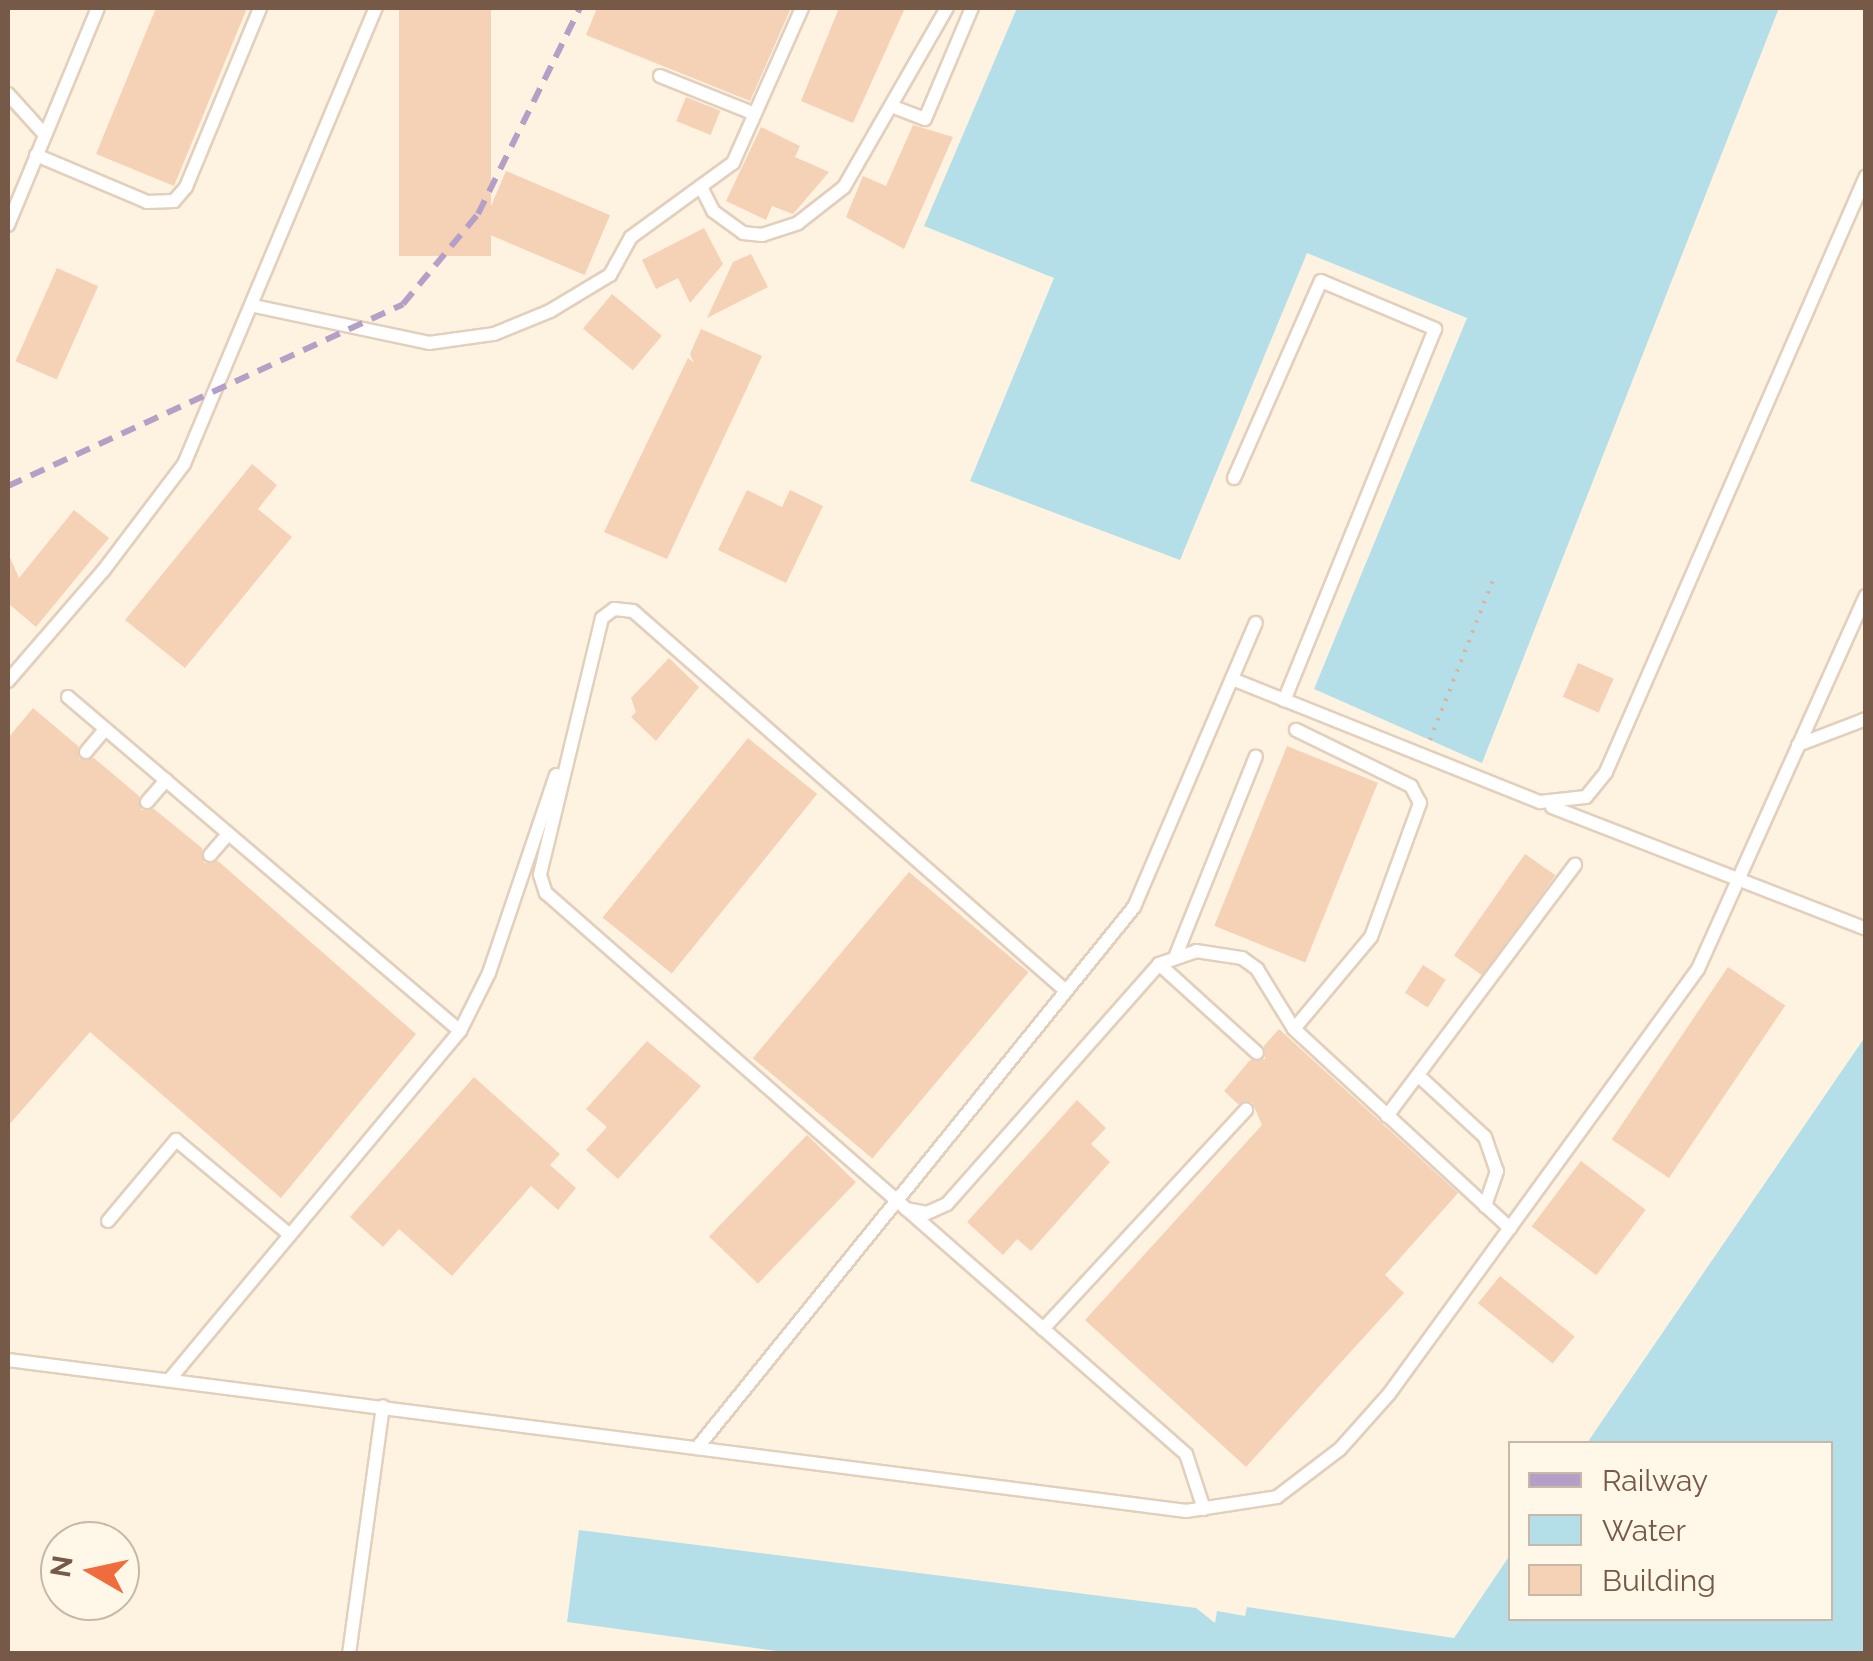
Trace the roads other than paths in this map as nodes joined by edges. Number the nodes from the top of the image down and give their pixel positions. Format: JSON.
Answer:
{"nodes":[{"id":1,"x":98,"y":8,"type":"edge"},
{"id":2,"x":260,"y":8,"type":"edge"},
{"id":3,"x":376,"y":8,"type":"edge"},
{"id":4,"x":802,"y":8,"type":"edge"},
{"id":5,"x":947,"y":8,"type":"edge"},
{"id":6,"x":972,"y":8,"type":"edge"},
{"id":7,"x":660,"y":76,"type":"dead end"},
{"id":8,"x":8,"y":94,"type":"edge"},
{"id":9,"x":890,"y":106,"type":"junction"},
{"id":10,"x":755,"y":114,"type":"junction"},
{"id":11,"x":45,"y":135,"type":"junction"},
{"id":12,"x":36,"y":155,"type":"junction"},
{"id":13,"x":1866,"y":176,"type":"edge"},
{"id":14,"x":701,"y":187,"type":"junction"},
{"id":15,"x":8,"y":225,"type":"edge"},
{"id":16,"x":254,"y":306,"type":"junction"},
{"id":17,"x":1234,"y":478,"type":"dead end"},
{"id":18,"x":1866,"y":596,"type":"edge"},
{"id":19,"x":1256,"y":624,"type":"dead end"},
{"id":20,"x":1232,"y":679,"type":"junction"},
{"id":21,"x":8,"y":681,"type":"edge"},
{"id":22,"x":68,"y":697,"type":"dead end"},
{"id":23,"x":1284,"y":700,"type":"junction"},
{"id":24,"x":1866,"y":719,"type":"edge"},
{"id":25,"x":576,"y":720,"type":"junction"},
{"id":26,"x":105,"y":729,"type":"junction"},
{"id":27,"x":1296,"y":730,"type":"dead end"},
{"id":28,"x":1798,"y":745,"type":"junction"},
{"id":29,"x":86,"y":752,"type":"dead end"},
{"id":30,"x":1256,"y":756,"type":"dead end"},
{"id":31,"x":166,"y":780,"type":"junction"},
{"id":32,"x":146,"y":802,"type":"dead end"},
{"id":33,"x":1540,"y":802,"type":"junction"},
{"id":34,"x":228,"y":834,"type":"junction"},
{"id":35,"x":210,"y":855,"type":"dead end"},
{"id":36,"x":1576,"y":865,"type":"dead end"},
{"id":37,"x":1736,"y":881,"type":"junction"},
{"id":38,"x":1864,"y":928,"type":"edge"},
{"id":39,"x":1176,"y":955,"type":"junction"},
{"id":40,"x":1159,"y":964,"type":"junction"},
{"id":41,"x":1066,"y":991,"type":"junction"},
{"id":42,"x":1294,"y":1029,"type":"junction"},
{"id":43,"x":460,"y":1031,"type":"junction"},
{"id":44,"x":1257,"y":1053,"type":"dead end"},
{"id":45,"x":1421,"y":1078,"type":"junction"},
{"id":46,"x":1246,"y":1110,"type":"dead end"},
{"id":47,"x":1387,"y":1116,"type":"junction"},
{"id":48,"x":896,"y":1201,"type":"junction"},
{"id":49,"x":1485,"y":1206,"type":"junction"},
{"id":50,"x":108,"y":1220,"type":"dead end"},
{"id":51,"x":1510,"y":1228,"type":"junction"},
{"id":52,"x":290,"y":1235,"type":"junction"},
{"id":53,"x":1042,"y":1329,"type":"junction"},
{"id":54,"x":8,"y":1360,"type":"edge"},
{"id":55,"x":170,"y":1380,"type":"junction"},
{"id":56,"x":383,"y":1406,"type":"junction"},
{"id":57,"x":698,"y":1448,"type":"junction"},
{"id":58,"x":1204,"y":1509,"type":"junction"},
{"id":59,"x":348,"y":1654,"type":"edge"}],
"edges":[{"from":1,"to":11,"type":"lane"},
{"from":2,"to":12,"type":"lane"},
{"from":3,"to":16,"type":"lane"},
{"from":4,"to":10,"type":"lane"},
{"from":5,"to":9,"type":"lane"},
{"from":6,"to":9,"type":"lane"},
{"from":7,"to":10,"type":"lane"},
{"from":8,"to":11,"type":"lane"},
{"from":9,"to":14,"type":"lane"},
{"from":10,"to":14,"type":"lane"},
{"from":11,"to":12,"type":"lane"},
{"from":12,"to":15,"type":"lane"},
{"from":13,"to":33,"type":"lane"},
{"from":14,"to":16,"type":"lane"},
{"from":16,"to":21,"type":"lane"},
{"from":17,"to":23,"type":"lane"},
{"from":18,"to":28,"type":"lane"},
{"from":19,"to":20,"type":"lane"},
{"from":20,"to":23,"type":"lane"},
{"from":20,"to":41,"type":"lane"},
{"from":22,"to":26,"type":"lane"},
{"from":23,"to":33,"type":"lane"},
{"from":24,"to":28,"type":"lane"},
{"from":25,"to":41,"type":"lane"},
{"from":25,"to":43,"type":"lane"},
{"from":25,"to":48,"type":"lane"},
{"from":26,"to":29,"type":"lane"},
{"from":26,"to":31,"type":"lane"},
{"from":27,"to":42,"type":"lane"},
{"from":28,"to":37,"type":"lane"},
{"from":30,"to":39,"type":"lane"},
{"from":31,"to":32,"type":"lane"},
{"from":31,"to":34,"type":"lane"},
{"from":33,"to":37,"type":"lane"},
{"from":34,"to":35,"type":"lane"},
{"from":34,"to":43,"type":"lane"},
{"from":36,"to":45,"type":"lane"},
{"from":37,"to":38,"type":"lane"},
{"from":37,"to":51,"type":"lane"},
{"from":39,"to":40,"type":"lane"},
{"from":39,"to":42,"type":"lane"},
{"from":40,"to":44,"type":"lane"},
{"from":40,"to":48,"type":"lane"},
{"from":41,"to":48,"type":"lane"},
{"from":42,"to":47,"type":"lane"},
{"from":43,"to":52,"type":"lane"},
{"from":45,"to":47,"type":"lane"},
{"from":45,"to":49,"type":"lane"},
{"from":46,"to":53,"type":"lane"},
{"from":47,"to":49,"type":"lane"},
{"from":48,"to":53,"type":"lane"},
{"from":48,"to":57,"type":"lane"},
{"from":49,"to":51,"type":"lane"},
{"from":50,"to":52,"type":"lane"},
{"from":51,"to":58,"type":"lane"},
{"from":52,"to":55,"type":"lane"},
{"from":53,"to":58,"type":"lane"},
{"from":54,"to":55,"type":"lane"},
{"from":55,"to":56,"type":"lane"},
{"from":56,"to":57,"type":"lane"},
{"from":56,"to":59,"type":"lane"},
{"from":57,"to":58,"type":"lane"}]}
